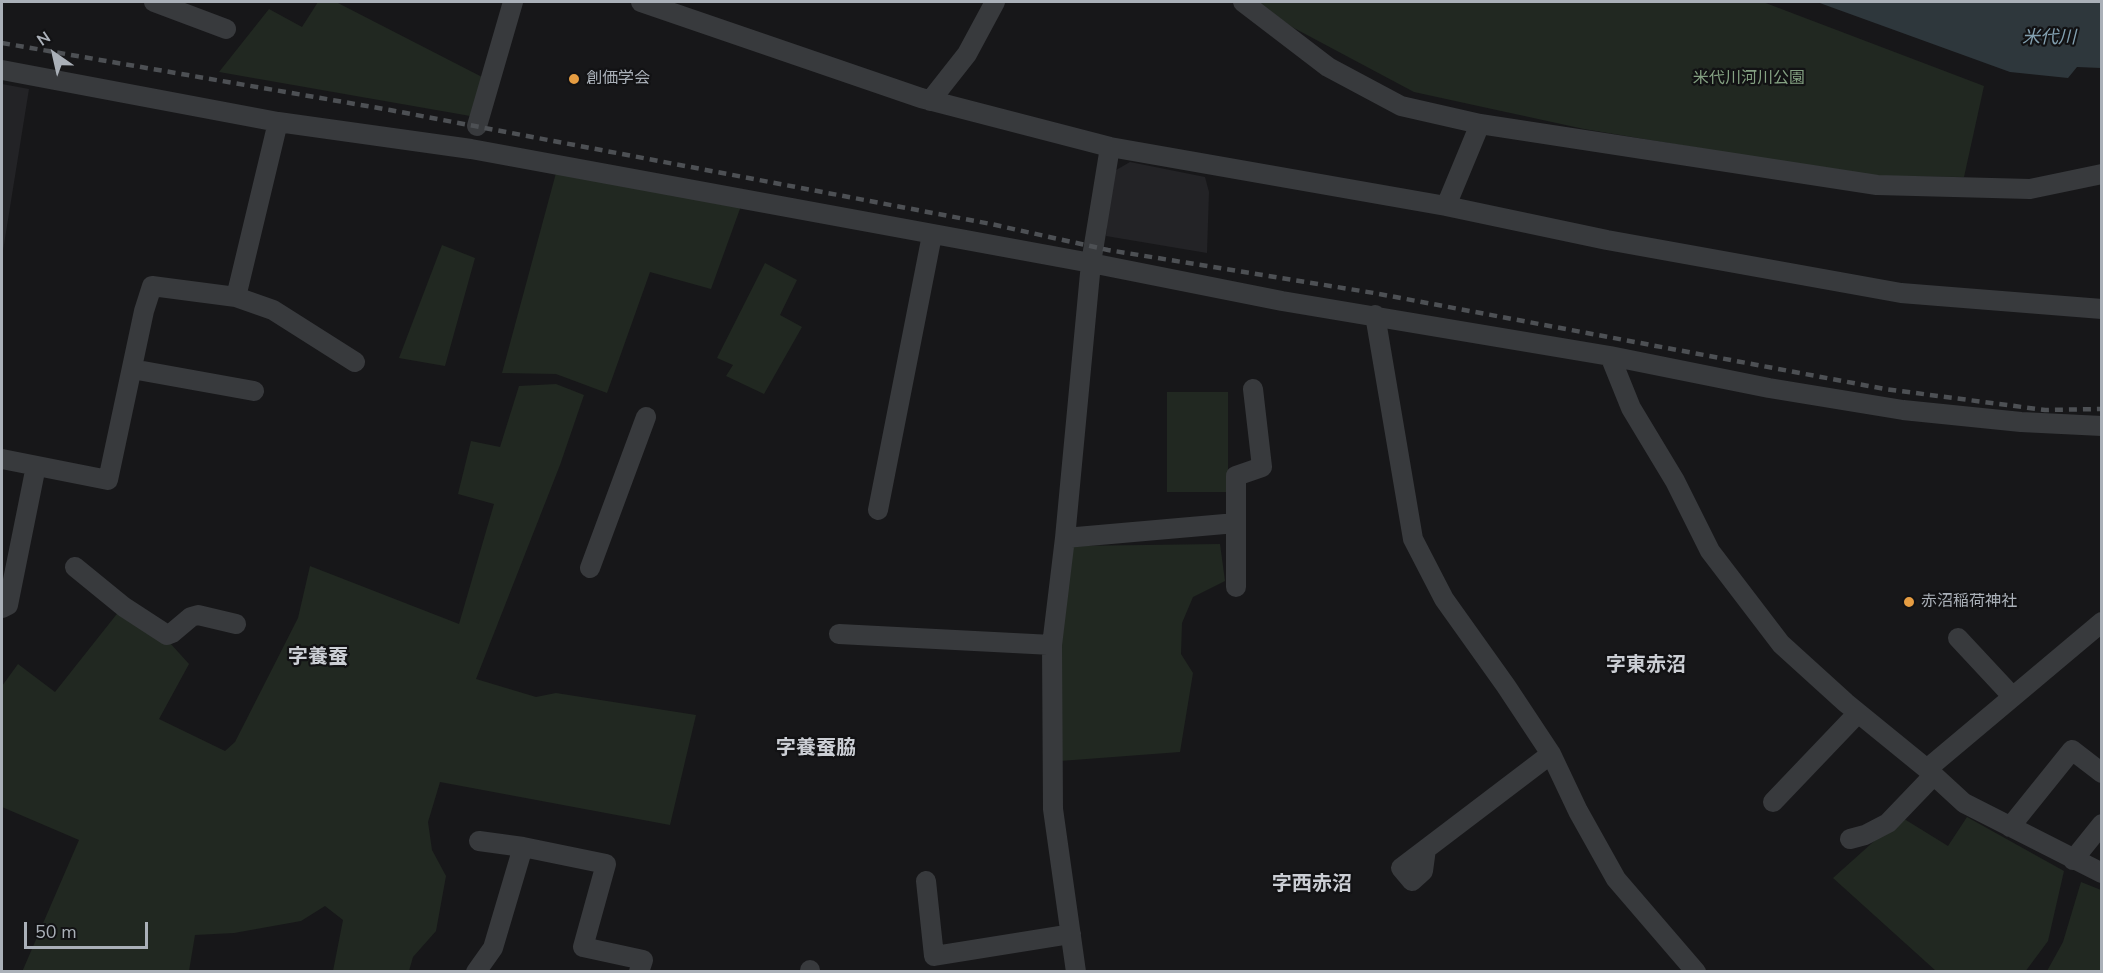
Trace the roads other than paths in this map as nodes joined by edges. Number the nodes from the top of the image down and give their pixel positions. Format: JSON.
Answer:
{"nodes":[{"id":1,"x":154,"y":2,"type":"edge"},
{"id":2,"x":513,"y":2,"type":"edge"},
{"id":3,"x":641,"y":2,"type":"edge"},
{"id":4,"x":995,"y":2,"type":"edge"},
{"id":5,"x":1243,"y":2,"type":"edge"},
{"id":6,"x":226,"y":29,"type":"dead end"},
{"id":7,"x":2,"y":70,"type":"edge"},
{"id":8,"x":930,"y":100,"type":"junction"},
{"id":9,"x":278,"y":122,"type":"junction"},
{"id":10,"x":1480,"y":124,"type":"junction"},
{"id":11,"x":477,"y":126,"type":"dead end"},
{"id":12,"x":1110,"y":147,"type":"junction"},
{"id":13,"x":2102,"y":174,"type":"edge"},
{"id":14,"x":1446,"y":207,"type":"junction"},
{"id":15,"x":932,"y":235,"type":"junction"},
{"id":16,"x":1090,"y":263,"type":"junction"},
{"id":17,"x":236,"y":297,"type":"junction"},
{"id":18,"x":2102,"y":309,"type":"edge"},
{"id":19,"x":1375,"y":315,"type":"junction"},
{"id":20,"x":1610,"y":356,"type":"junction"},
{"id":21,"x":355,"y":362,"type":"dead end"},
{"id":22,"x":132,"y":369,"type":"junction"},
{"id":23,"x":1253,"y":389,"type":"dead end"},
{"id":24,"x":254,"y":391,"type":"dead end"},
{"id":25,"x":646,"y":417,"type":"dead end"},
{"id":26,"x":2102,"y":426,"type":"edge"},
{"id":27,"x":2,"y":459,"type":"edge"},
{"id":28,"x":36,"y":466,"type":"junction"},
{"id":29,"x":878,"y":510,"type":"dead end"},
{"id":30,"x":1236,"y":523,"type":"junction"},
{"id":31,"x":1065,"y":538,"type":"junction"},
{"id":32,"x":75,"y":567,"type":"dead end"},
{"id":33,"x":590,"y":568,"type":"dead end"},
{"id":34,"x":1236,"y":587,"type":"dead end"},
{"id":35,"x":2,"y":608,"type":"edge"},
{"id":36,"x":2102,"y":622,"type":"edge"},
{"id":37,"x":236,"y":624,"type":"dead end"},
{"id":38,"x":839,"y":634,"type":"dead end"},
{"id":39,"x":1958,"y":638,"type":"dead end"},
{"id":40,"x":1052,"y":645,"type":"junction"},
{"id":41,"x":2013,"y":697,"type":"junction"},
{"id":42,"x":1858,"y":713,"type":"junction"},
{"id":43,"x":1551,"y":754,"type":"junction"},
{"id":44,"x":1931,"y":772,"type":"junction"},
{"id":45,"x":2102,"y":773,"type":"edge"},
{"id":46,"x":1773,"y":802,"type":"dead end"},
{"id":47,"x":2102,"y":824,"type":"edge"},
{"id":48,"x":2010,"y":827,"type":"junction"},
{"id":49,"x":1850,"y":839,"type":"dead end"},
{"id":50,"x":479,"y":841,"type":"dead end"},
{"id":51,"x":523,"y":847,"type":"junction"},
{"id":52,"x":1426,"y":849,"type":"dead end"},
{"id":53,"x":2073,"y":860,"type":"junction"},
{"id":54,"x":2102,"y":873,"type":"edge"},
{"id":55,"x":926,"y":881,"type":"dead end"},
{"id":56,"x":1071,"y":934,"type":"junction"},
{"id":57,"x":476,"y":972,"type":"edge"},
{"id":58,"x":639,"y":972,"type":"edge"},
{"id":59,"x":1076,"y":972,"type":"edge"},
{"id":60,"x":1696,"y":972,"type":"edge"}],
"edges":[{"from":1,"to":6,"type":"street"},
{"from":2,"to":11,"type":"street"},
{"from":3,"to":8,"type":"street"},
{"from":4,"to":8,"type":"street"},
{"from":5,"to":10,"type":"street"},
{"from":7,"to":9,"type":"street"},
{"from":8,"to":12,"type":"street"},
{"from":9,"to":15,"type":"street"},
{"from":9,"to":17,"type":"street"},
{"from":10,"to":13,"type":"street"},
{"from":10,"to":14,"type":"street"},
{"from":12,"to":14,"type":"street"},
{"from":12,"to":16,"type":"street"},
{"from":14,"to":18,"type":"street"},
{"from":15,"to":16,"type":"street"},
{"from":15,"to":29,"type":"street"},
{"from":16,"to":19,"type":"street"},
{"from":16,"to":31,"type":"street"},
{"from":17,"to":21,"type":"street"},
{"from":17,"to":22,"type":"street"},
{"from":19,"to":20,"type":"street"},
{"from":19,"to":43,"type":"street"},
{"from":20,"to":26,"type":"street"},
{"from":20,"to":42,"type":"street"},
{"from":22,"to":24,"type":"street"},
{"from":22,"to":28,"type":"street"},
{"from":23,"to":30,"type":"street"},
{"from":25,"to":33,"type":"street"},
{"from":27,"to":28,"type":"street"},
{"from":28,"to":35,"type":"street"},
{"from":30,"to":31,"type":"street"},
{"from":30,"to":34,"type":"street"},
{"from":31,"to":40,"type":"street"},
{"from":32,"to":37,"type":"street"},
{"from":36,"to":41,"type":"street"},
{"from":38,"to":40,"type":"street"},
{"from":39,"to":41,"type":"street"},
{"from":40,"to":56,"type":"street"},
{"from":41,"to":44,"type":"street"},
{"from":42,"to":44,"type":"street"},
{"from":42,"to":46,"type":"street"},
{"from":43,"to":52,"type":"street"},
{"from":43,"to":60,"type":"street"},
{"from":44,"to":48,"type":"street"},
{"from":44,"to":49,"type":"street"},
{"from":45,"to":48,"type":"street"},
{"from":47,"to":53,"type":"street"},
{"from":48,"to":53,"type":"street"},
{"from":50,"to":51,"type":"street"},
{"from":51,"to":57,"type":"street"},
{"from":51,"to":58,"type":"street"},
{"from":53,"to":54,"type":"street"},
{"from":55,"to":56,"type":"street"},
{"from":56,"to":59,"type":"street"}]}
